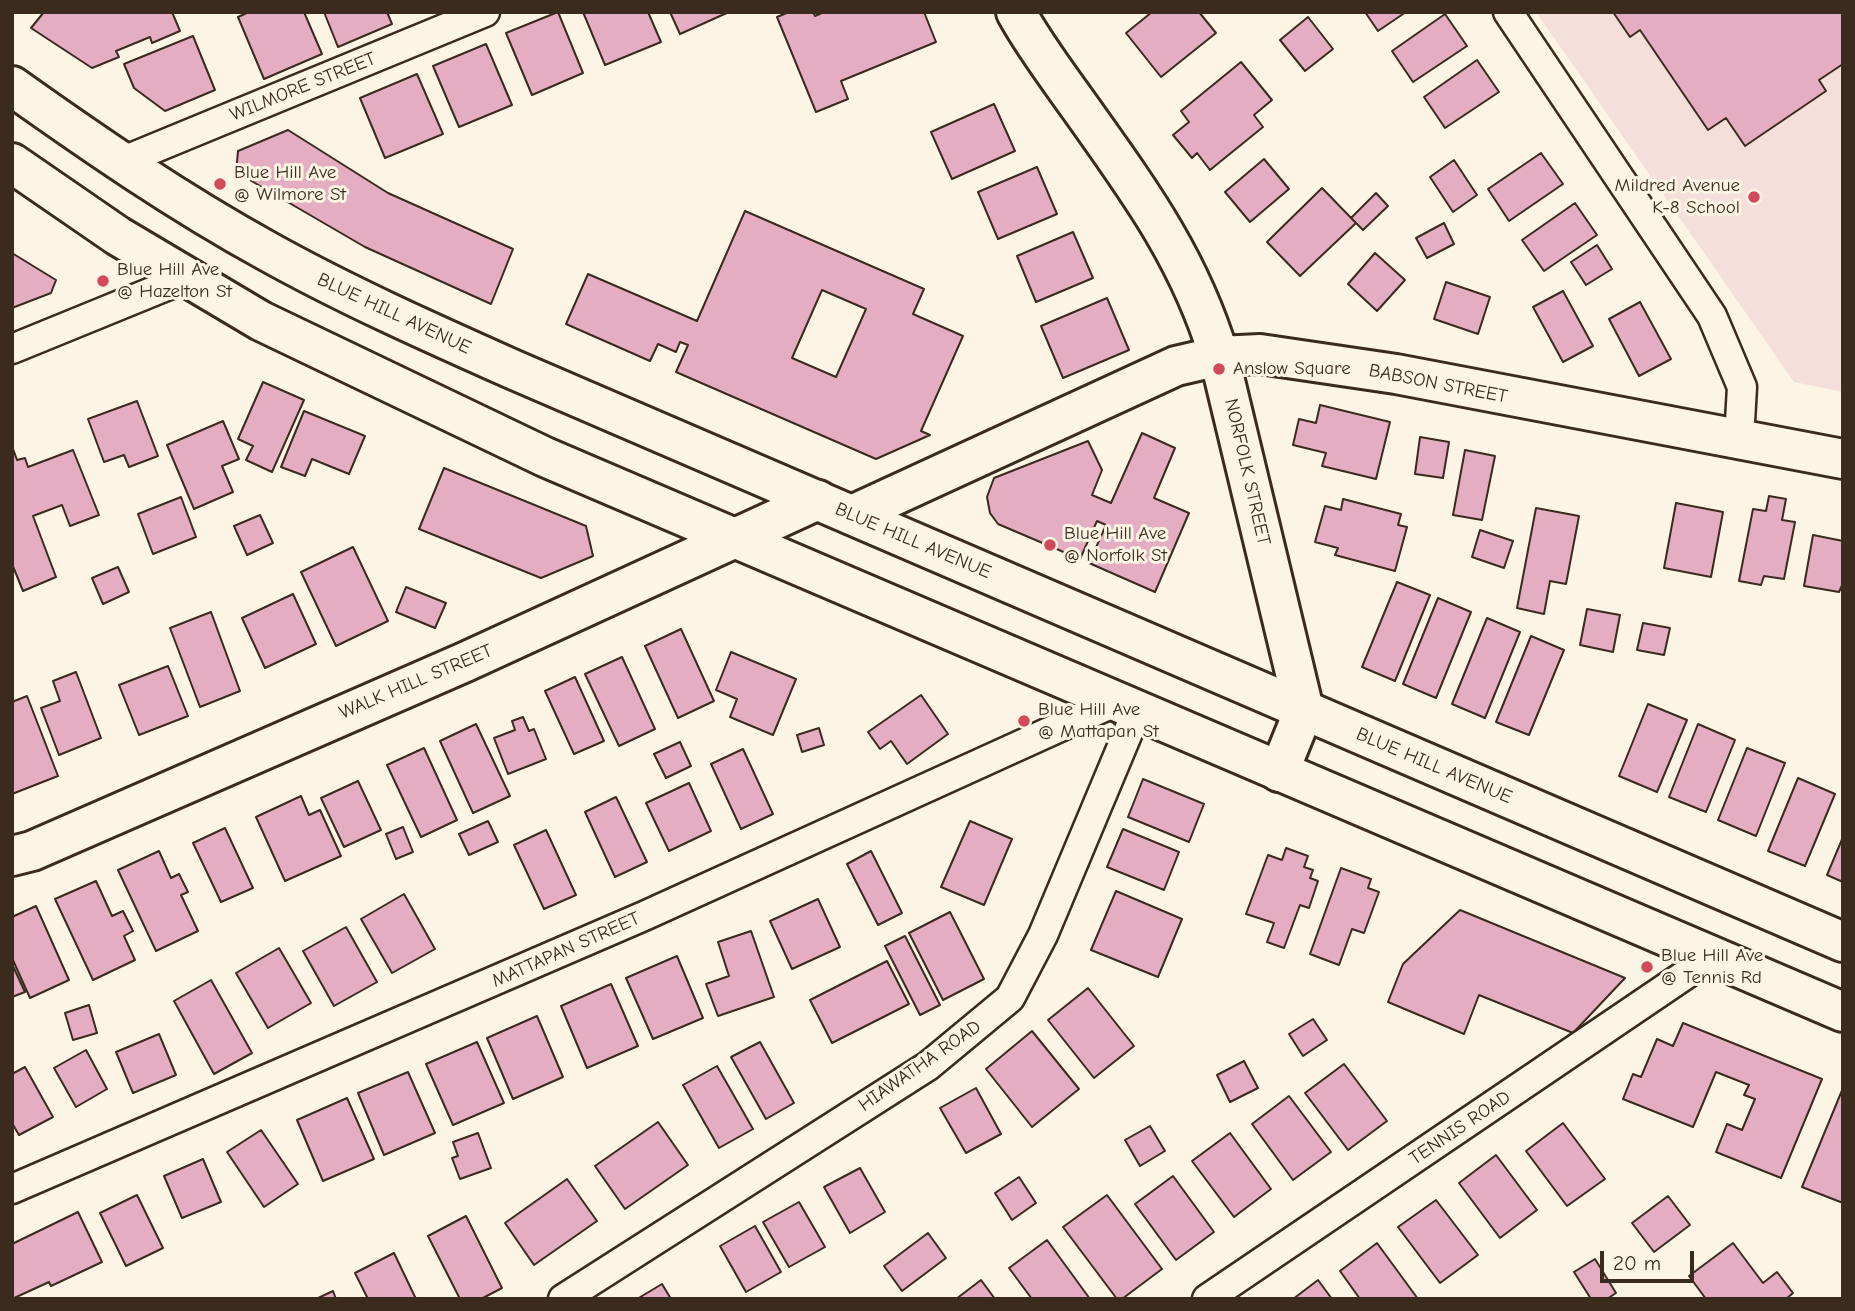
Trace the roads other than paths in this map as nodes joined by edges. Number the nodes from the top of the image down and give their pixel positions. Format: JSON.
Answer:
{"nodes":[{"id":1,"x":485,"y":12,"type":"edge"},
{"id":2,"x":1016,"y":12,"type":"edge"},
{"id":3,"x":1507,"y":12,"type":"edge"},
{"id":4,"x":12,"y":86,"type":"edge"},
{"id":5,"x":121,"y":162,"type":"junction"},
{"id":6,"x":12,"y":163,"type":"edge"},
{"id":7,"x":186,"y":278,"type":"junction"},
{"id":8,"x":12,"y":349,"type":"edge"},
{"id":9,"x":1219,"y":356,"type":"junction"},
{"id":10,"x":1739,"y":439,"type":"junction"},
{"id":11,"x":1843,"y":459,"type":"edge"},
{"id":12,"x":835,"y":508,"type":"junction"},
{"id":13,"x":731,"y":538,"type":"junction"},
{"id":14,"x":1126,"y":706,"type":"junction"},
{"id":15,"x":1304,"y":710,"type":"junction"},
{"id":16,"x":1279,"y":772,"type":"junction"},
{"id":17,"x":12,"y":856,"type":"edge"},
{"id":18,"x":1843,"y":942,"type":"edge"},
{"id":19,"x":1713,"y":956,"type":"junction"},
{"id":20,"x":1843,"y":1012,"type":"edge"},
{"id":21,"x":12,"y":1189,"type":"edge"},
{"id":22,"x":563,"y":1299,"type":"edge"},
{"id":23,"x":1207,"y":1299,"type":"edge"}],
"edges":[{"from":1,"to":5,"type":"street","name":"WILMORE STREET"},
{"from":2,"to":9,"type":"main road","name":"NORFOLK STREET"},
{"from":3,"to":10,"type":"street"},
{"from":4,"to":5,"type":"main road","name":"BLUE HILL AVENUE"},
{"from":5,"to":12,"type":"main road","name":"BLUE HILL AVENUE"},
{"from":6,"to":7,"type":"main road"},
{"from":7,"to":8,"type":"street"},
{"from":7,"to":13,"type":"main road"},
{"from":9,"to":10,"type":"main road","name":"BABSON STREET"},
{"from":9,"to":12,"type":"main road","name":"BABSON STREET"},
{"from":9,"to":15,"type":"main road","name":"NORFOLK STREET"},
{"from":10,"to":11,"type":"main road","name":"BABSON STREET"},
{"from":12,"to":13,"type":"main road","name":"WALK HILL STREET"},
{"from":12,"to":15,"type":"main road","name":"BLUE HILL AVENUE"},
{"from":13,"to":14,"type":"main road"},
{"from":13,"to":17,"type":"main road","name":"WALK HILL STREET"},
{"from":14,"to":16,"type":"main road"},
{"from":14,"to":21,"type":"street","name":"MATTAPAN STREET"},
{"from":14,"to":22,"type":"street","name":"HIAWATHA ROAD"},
{"from":15,"to":16,"type":"main road"},
{"from":15,"to":18,"type":"main road","name":"BLUE HILL AVENUE"},
{"from":16,"to":19,"type":"main road"},
{"from":19,"to":20,"type":"main road"},
{"from":19,"to":23,"type":"street","name":"TENNIS ROAD"}]}
